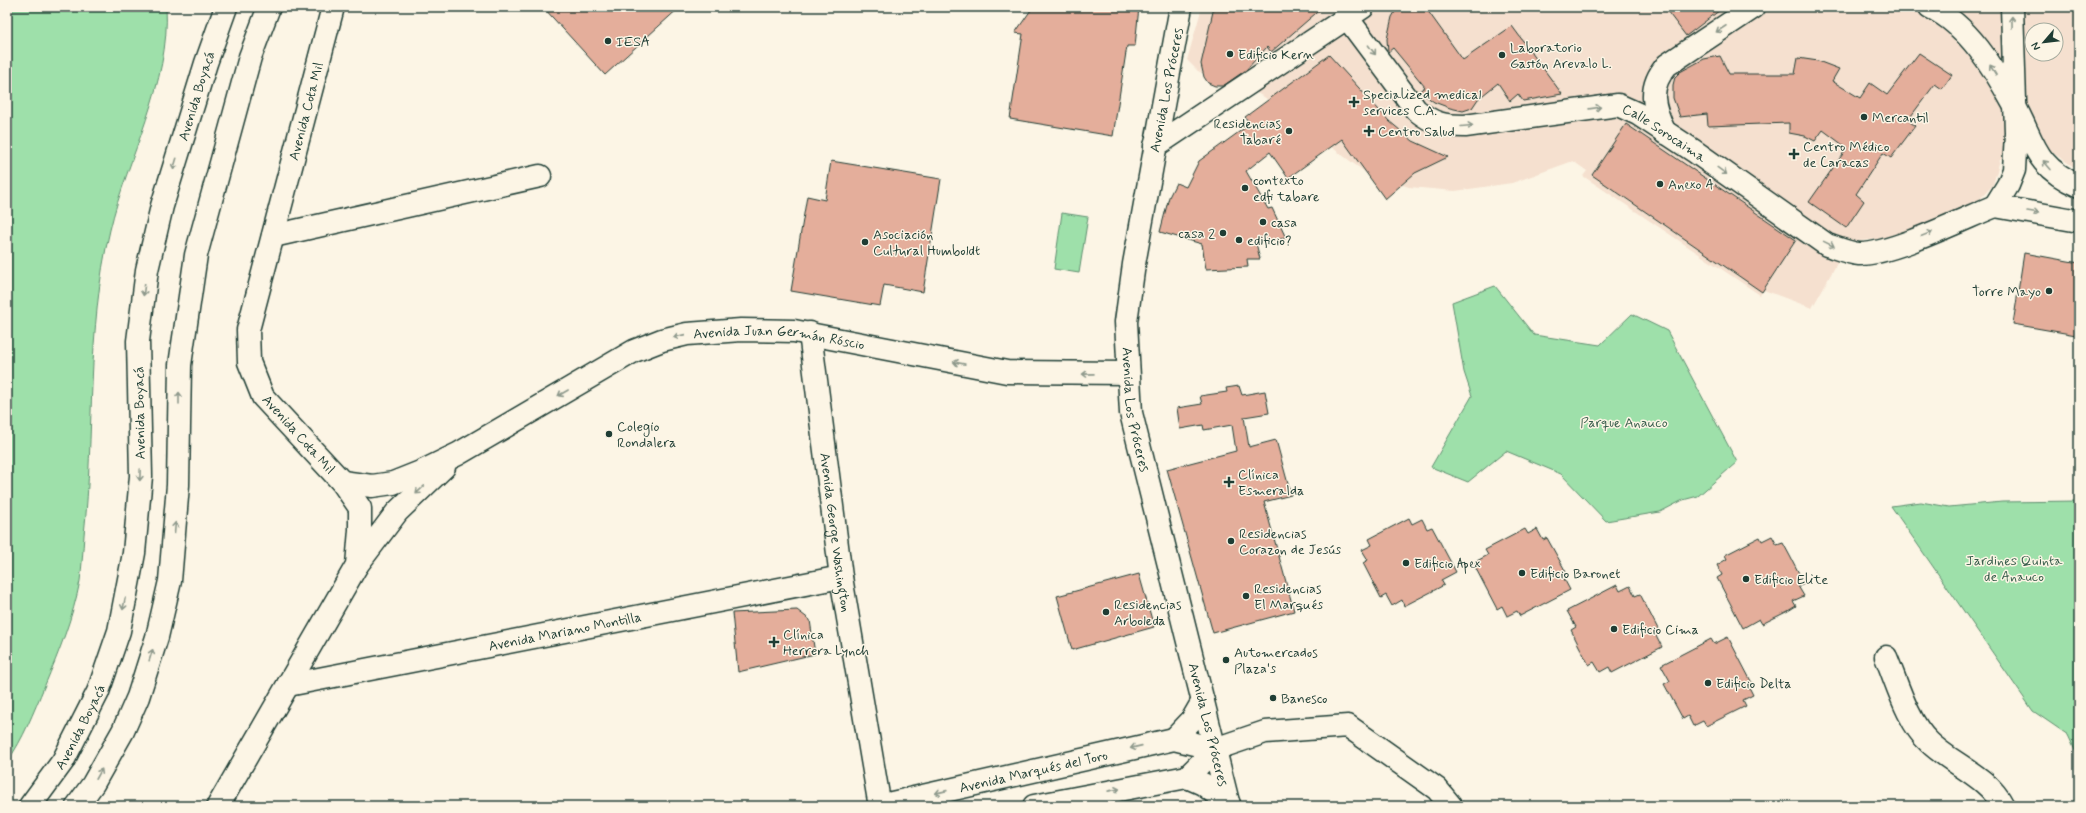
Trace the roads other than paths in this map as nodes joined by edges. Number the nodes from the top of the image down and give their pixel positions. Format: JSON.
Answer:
{"nodes":[{"id":1,"x":226,"y":7,"type":"edge"},
{"id":2,"x":269,"y":7,"type":"edge"},
{"id":3,"x":333,"y":7,"type":"edge"},
{"id":4,"x":1181,"y":7,"type":"edge"},
{"id":5,"x":1754,"y":7,"type":"edge"},
{"id":6,"x":1930,"y":7,"type":"edge"},
{"id":7,"x":2012,"y":7,"type":"edge"},
{"id":8,"x":1356,"y":13,"type":"edge"},
{"id":9,"x":2014,"y":103,"type":"junction"},
{"id":10,"x":1665,"y":133,"type":"junction"},
{"id":11,"x":1155,"y":146,"type":"junction"},
{"id":12,"x":540,"y":176,"type":"dead end"},
{"id":13,"x":2079,"y":186,"type":"edge"},
{"id":14,"x":1995,"y":206,"type":"junction"},
{"id":15,"x":2079,"y":221,"type":"edge"},
{"id":16,"x":273,"y":236,"type":"junction"},
{"id":17,"x":810,"y":333,"type":"junction"},
{"id":18,"x":1127,"y":373,"type":"junction"},
{"id":19,"x":458,"y":454,"type":"junction"},
{"id":20,"x":342,"y":482,"type":"junction"},
{"id":21,"x":357,"y":565,"type":"junction"},
{"id":22,"x":841,"y":577,"type":"junction"},
{"id":23,"x":1886,"y":658,"type":"dead end"},
{"id":24,"x":288,"y":685,"type":"junction"},
{"id":25,"x":1203,"y":701,"type":"junction"},
{"id":26,"x":1174,"y":739,"type":"junction"},
{"id":27,"x":1215,"y":749,"type":"junction"},
{"id":28,"x":1187,"y":777,"type":"junction"},
{"id":29,"x":884,"y":804,"type":"edge"},
{"id":30,"x":1229,"y":805,"type":"edge"},
{"id":31,"x":30,"y":806,"type":"edge"},
{"id":32,"x":77,"y":806,"type":"edge"},
{"id":33,"x":218,"y":806,"type":"edge"},
{"id":34,"x":1034,"y":806,"type":"edge"},
{"id":35,"x":1451,"y":806,"type":"edge"},
{"id":36,"x":2003,"y":806,"type":"edge"}],
"edges":[{"from":1,"to":31,"type":"main road","name":"Avenida Boyacá","one_way":true},
{"from":32,"to":2,"type":"main road","one_way":true},
{"from":3,"to":16,"type":"main road","name":"Avenida Cota Mil"},
{"from":4,"to":11,"type":"main road","name":"Avenida Los Próceres"},
{"from":5,"to":10,"type":"main road","one_way":true},
{"from":9,"to":6,"type":"main road","one_way":true},
{"from":9,"to":7,"type":"main road","one_way":true},
{"from":8,"to":10,"type":"main road","name":"Calle Sorocaima","one_way":true},
{"from":8,"to":11,"type":"main road"},
{"from":13,"to":9,"type":"main road","one_way":true},
{"from":9,"to":14,"type":"main road"},
{"from":10,"to":14,"type":"main road","name":"Calle Sorocaima","one_way":true},
{"from":11,"to":18,"type":"main road","name":"Avenida Los Próceres"},
{"from":12,"to":16,"type":"main road"},
{"from":14,"to":15,"type":"main road","one_way":true},
{"from":16,"to":20,"type":"main road","name":"Avenida Cota Mil"},
{"from":18,"to":17,"type":"main road","name":"Avenida Juan Germán Róscio","one_way":true},
{"from":17,"to":19,"type":"main road","name":"Avenida Juan Germán Róscio","one_way":true},
{"from":17,"to":22,"type":"main road","name":"Avenida George Washington"},
{"from":18,"to":25,"type":"main road","name":"Avenida Los Próceres"},
{"from":19,"to":20,"type":"main road","name":"Avenida Juan Germán Róscio"},
{"from":19,"to":21,"type":"main road","name":"Avenida Juan Germán Róscio","one_way":true},
{"from":20,"to":21,"type":"main road","name":"Avenida Cota Mil"},
{"from":21,"to":24,"type":"main road","name":"Avenida Cota Mil"},
{"from":22,"to":24,"type":"main road","name":"Avenida Mariano Montilla"},
{"from":22,"to":29,"type":"main road","name":"Avenida George Washington"},
{"from":23,"to":36,"type":"main road"},
{"from":24,"to":33,"type":"main road","name":"Avenida Cota Mil"},
{"from":25,"to":26,"type":"main road"},
{"from":25,"to":27,"type":"main road","name":"Avenida Los Próceres"},
{"from":26,"to":27,"type":"main road","name":"Avenida Marqués del Toro"},
{"from":26,"to":29,"type":"main road","name":"Avenida Marqués del Toro","one_way":true},
{"from":27,"to":28,"type":"main road"},
{"from":27,"to":30,"type":"main road","name":"Avenida Los Próceres"},
{"from":27,"to":35,"type":"main road"},
{"from":28,"to":30,"type":"main road"},
{"from":34,"to":28,"type":"main road","one_way":true}]}
